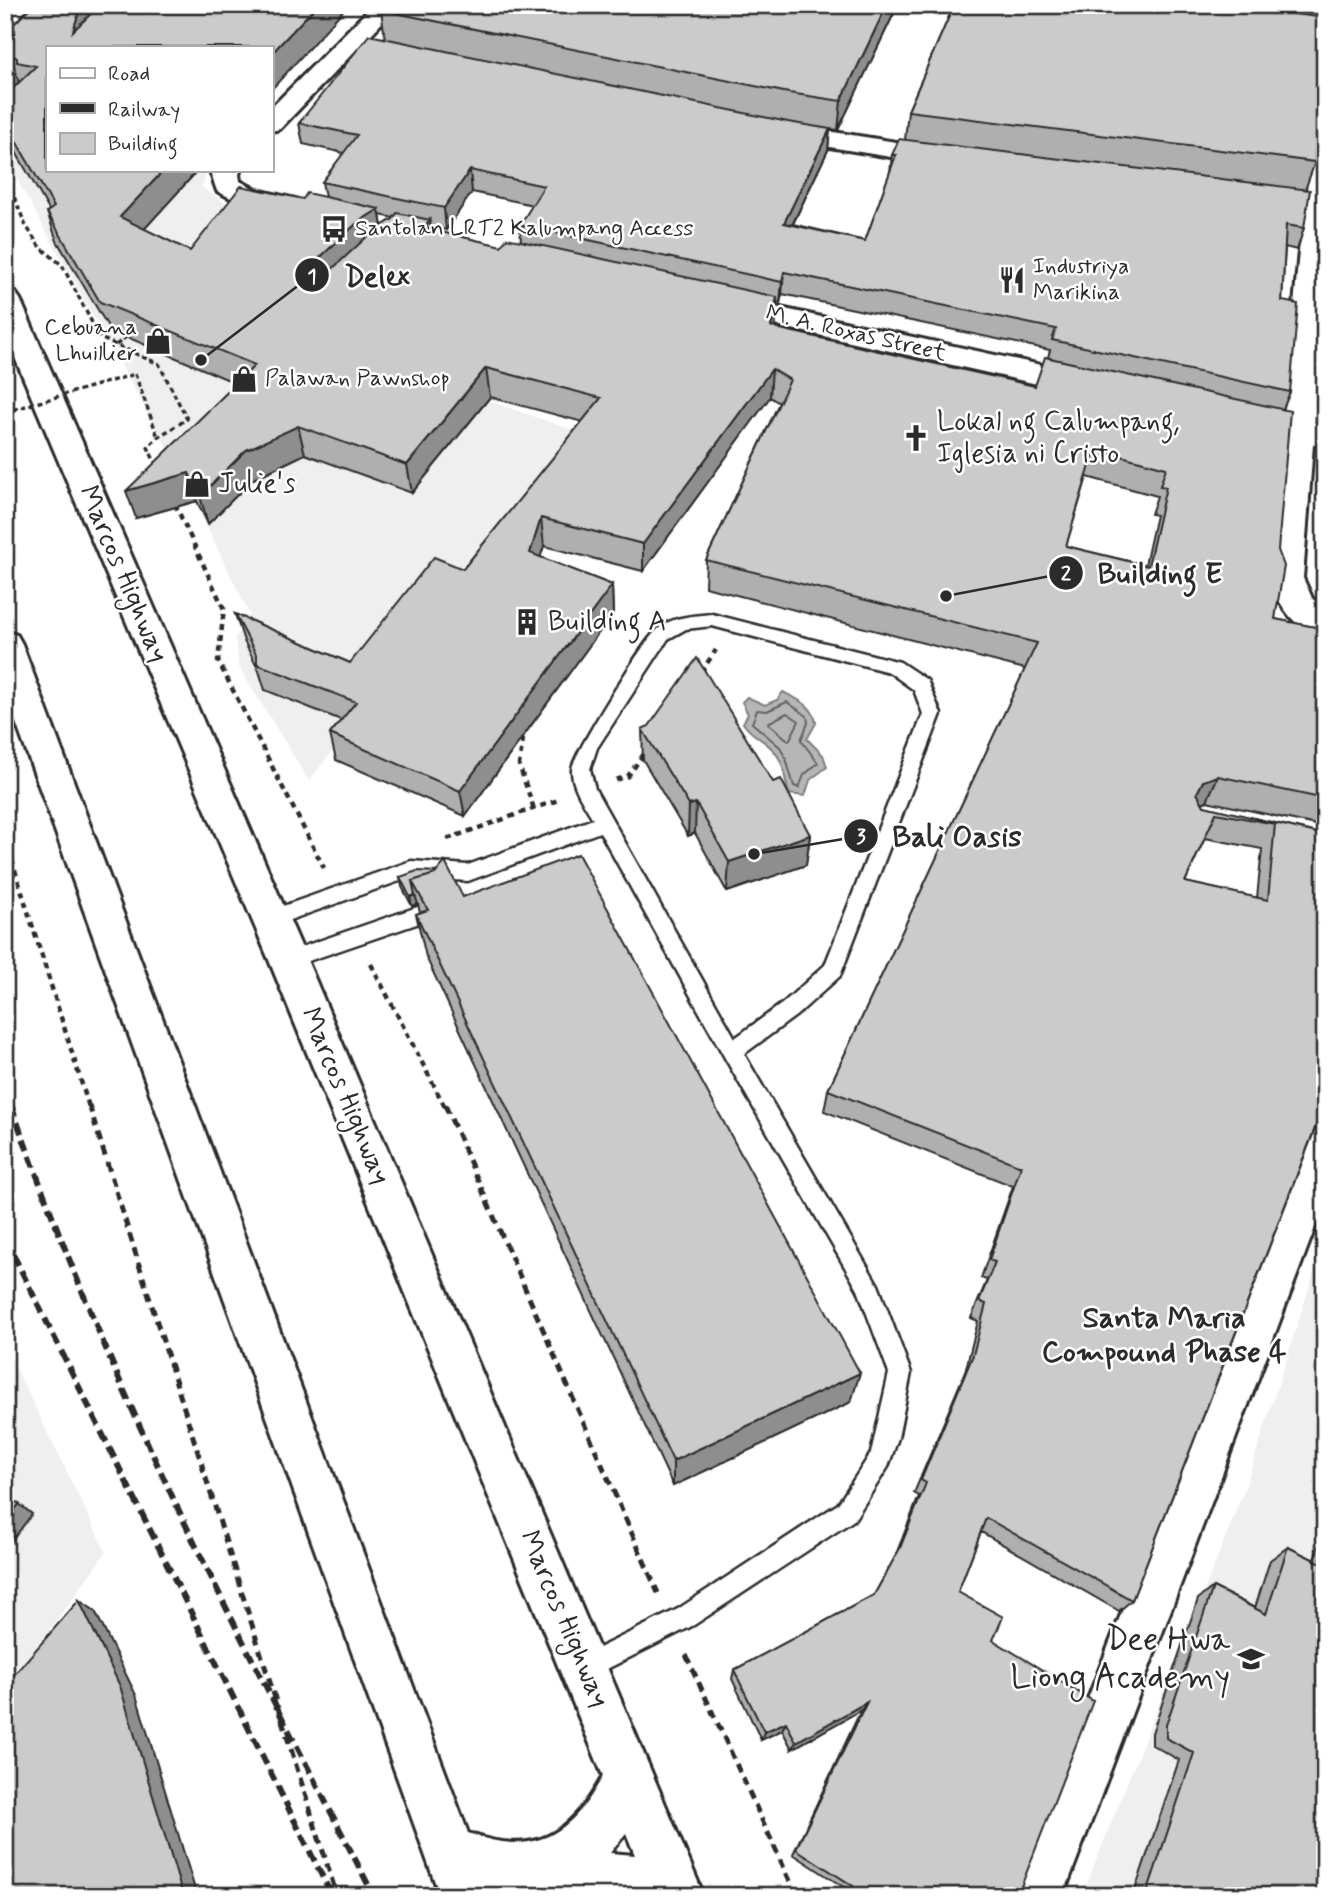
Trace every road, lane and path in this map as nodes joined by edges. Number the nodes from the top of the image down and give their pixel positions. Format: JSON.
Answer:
{"nodes":[{"id":1,"x":387,"y":5,"type":"edge"},
{"id":2,"x":351,"y":42,"type":"junction"},
{"id":3,"x":379,"y":48,"type":"edge"},
{"id":4,"x":1325,"y":118,"type":"edge"},
{"id":5,"x":273,"y":120,"type":"edge"},
{"id":6,"x":746,"y":125,"type":"edge"},
{"id":7,"x":978,"y":162,"type":"edge"},
{"id":8,"x":5,"y":174,"type":"edge"},
{"id":9,"x":227,"y":177,"type":"edge"},
{"id":10,"x":1292,"y":201,"type":"edge"},
{"id":11,"x":1320,"y":205,"type":"junction"},
{"id":12,"x":311,"y":211,"type":"edge"},
{"id":13,"x":1319,"y":252,"type":"edge"},
{"id":14,"x":5,"y":299,"type":"edge"},
{"id":15,"x":704,"y":300,"type":"edge"},
{"id":16,"x":126,"y":337,"type":"edge"},
{"id":17,"x":116,"y":345,"type":"junction"},
{"id":18,"x":1124,"y":393,"type":"edge"},
{"id":19,"x":5,"y":412,"type":"edge"},
{"id":20,"x":1216,"y":414,"type":"edge"},
{"id":21,"x":1311,"y":434,"type":"edge"},
{"id":22,"x":158,"y":437,"type":"junction"},
{"id":23,"x":159,"y":472,"type":"edge"},
{"id":24,"x":171,"y":497,"type":"edge"},
{"id":25,"x":1325,"y":626,"type":"edge"},
{"id":26,"x":5,"y":644,"type":"edge"},
{"id":27,"x":717,"y":650,"type":"dead end"},
{"id":28,"x":694,"y":681,"type":"edge"},
{"id":29,"x":523,"y":739,"type":"edge"},
{"id":30,"x":650,"y":744,"type":"edge"},
{"id":31,"x":586,"y":790,"type":"junction"},
{"id":32,"x":602,"y":823,"type":"junction"},
{"id":33,"x":5,"y":838,"type":"edge"},
{"id":34,"x":468,"y":873,"type":"junction"},
{"id":35,"x":336,"y":894,"type":"junction"},
{"id":36,"x":270,"y":919,"type":"junction"},
{"id":37,"x":357,"y":936,"type":"junction"},
{"id":38,"x":383,"y":957,"type":"dead end"},
{"id":39,"x":288,"y":960,"type":"junction"},
{"id":40,"x":370,"y":962,"type":"junction"},
{"id":41,"x":732,"y":1052,"type":"junction"},
{"id":42,"x":1325,"y":1145,"type":"edge"},
{"id":43,"x":672,"y":1624,"type":"junction"},
{"id":44,"x":585,"y":1668,"type":"junction"},
{"id":45,"x":630,"y":1776,"type":"junction"},
{"id":46,"x":458,"y":1874,"type":"edge"},
{"id":47,"x":337,"y":1896,"type":"edge"},
{"id":48,"x":562,"y":1896,"type":"edge"},
{"id":49,"x":678,"y":1896,"type":"edge"},
{"id":50,"x":797,"y":1896,"type":"edge"},
{"id":51,"x":1037,"y":1896,"type":"edge"}],
"edges":[{"from":1,"to":2,"type":"main road"},
{"from":2,"to":3,"type":"main road"},
{"from":2,"to":5,"type":"main road"},
{"from":4,"to":11,"type":"main road"},
{"from":6,"to":7,"type":"main road"},
{"from":8,"to":17,"type":"path"},
{"from":9,"to":12,"type":"main road"},
{"from":10,"to":11,"type":"main road"},
{"from":11,"to":13,"type":"main road"},
{"from":13,"to":21,"type":"main road"},
{"from":14,"to":36,"type":"main road","name":"Marcos Highway"},
{"from":15,"to":18,"type":"main road","name":"M. A. Roxas Street"},
{"from":16,"to":17,"type":"path"},
{"from":17,"to":22,"type":"path"},
{"from":19,"to":22,"type":"path","bridge":true},
{"from":20,"to":21,"type":"main road"},
{"from":21,"to":25,"type":"main road"},
{"from":22,"to":23,"type":"path"},
{"from":24,"to":35,"type":"path"},
{"from":26,"to":46,"type":"main road"},
{"from":27,"to":28,"type":"path"},
{"from":29,"to":31,"type":"path"},
{"from":30,"to":31,"type":"path"},
{"from":31,"to":32,"type":"lane"},
{"from":31,"to":41,"type":"lane"},
{"from":32,"to":34,"type":"lane"},
{"from":32,"to":41,"type":"lane"},
{"from":33,"to":47,"type":"path"},
{"from":34,"to":35,"type":"lane"},
{"from":34,"to":37,"type":"lane"},
{"from":35,"to":36,"type":"lane"},
{"from":36,"to":39,"type":"main road","name":"Marcos Highway"},
{"from":37,"to":39,"type":"lane"},
{"from":37,"to":40,"type":"path"},
{"from":38,"to":40,"type":"path"},
{"from":39,"to":44,"type":"main road","name":"Marcos Highway"},
{"from":40,"to":43,"type":"path"},
{"from":41,"to":43,"type":"lane"},
{"from":42,"to":51,"type":"main road"},
{"from":43,"to":44,"type":"lane"},
{"from":43,"to":50,"type":"path"},
{"from":44,"to":45,"type":"main road","name":"Marcos Highway"},
{"from":45,"to":46,"type":"main road"},
{"from":45,"to":49,"type":"main road","name":"Marcos Highway"},
{"from":48,"to":49,"type":"main road"}]}
